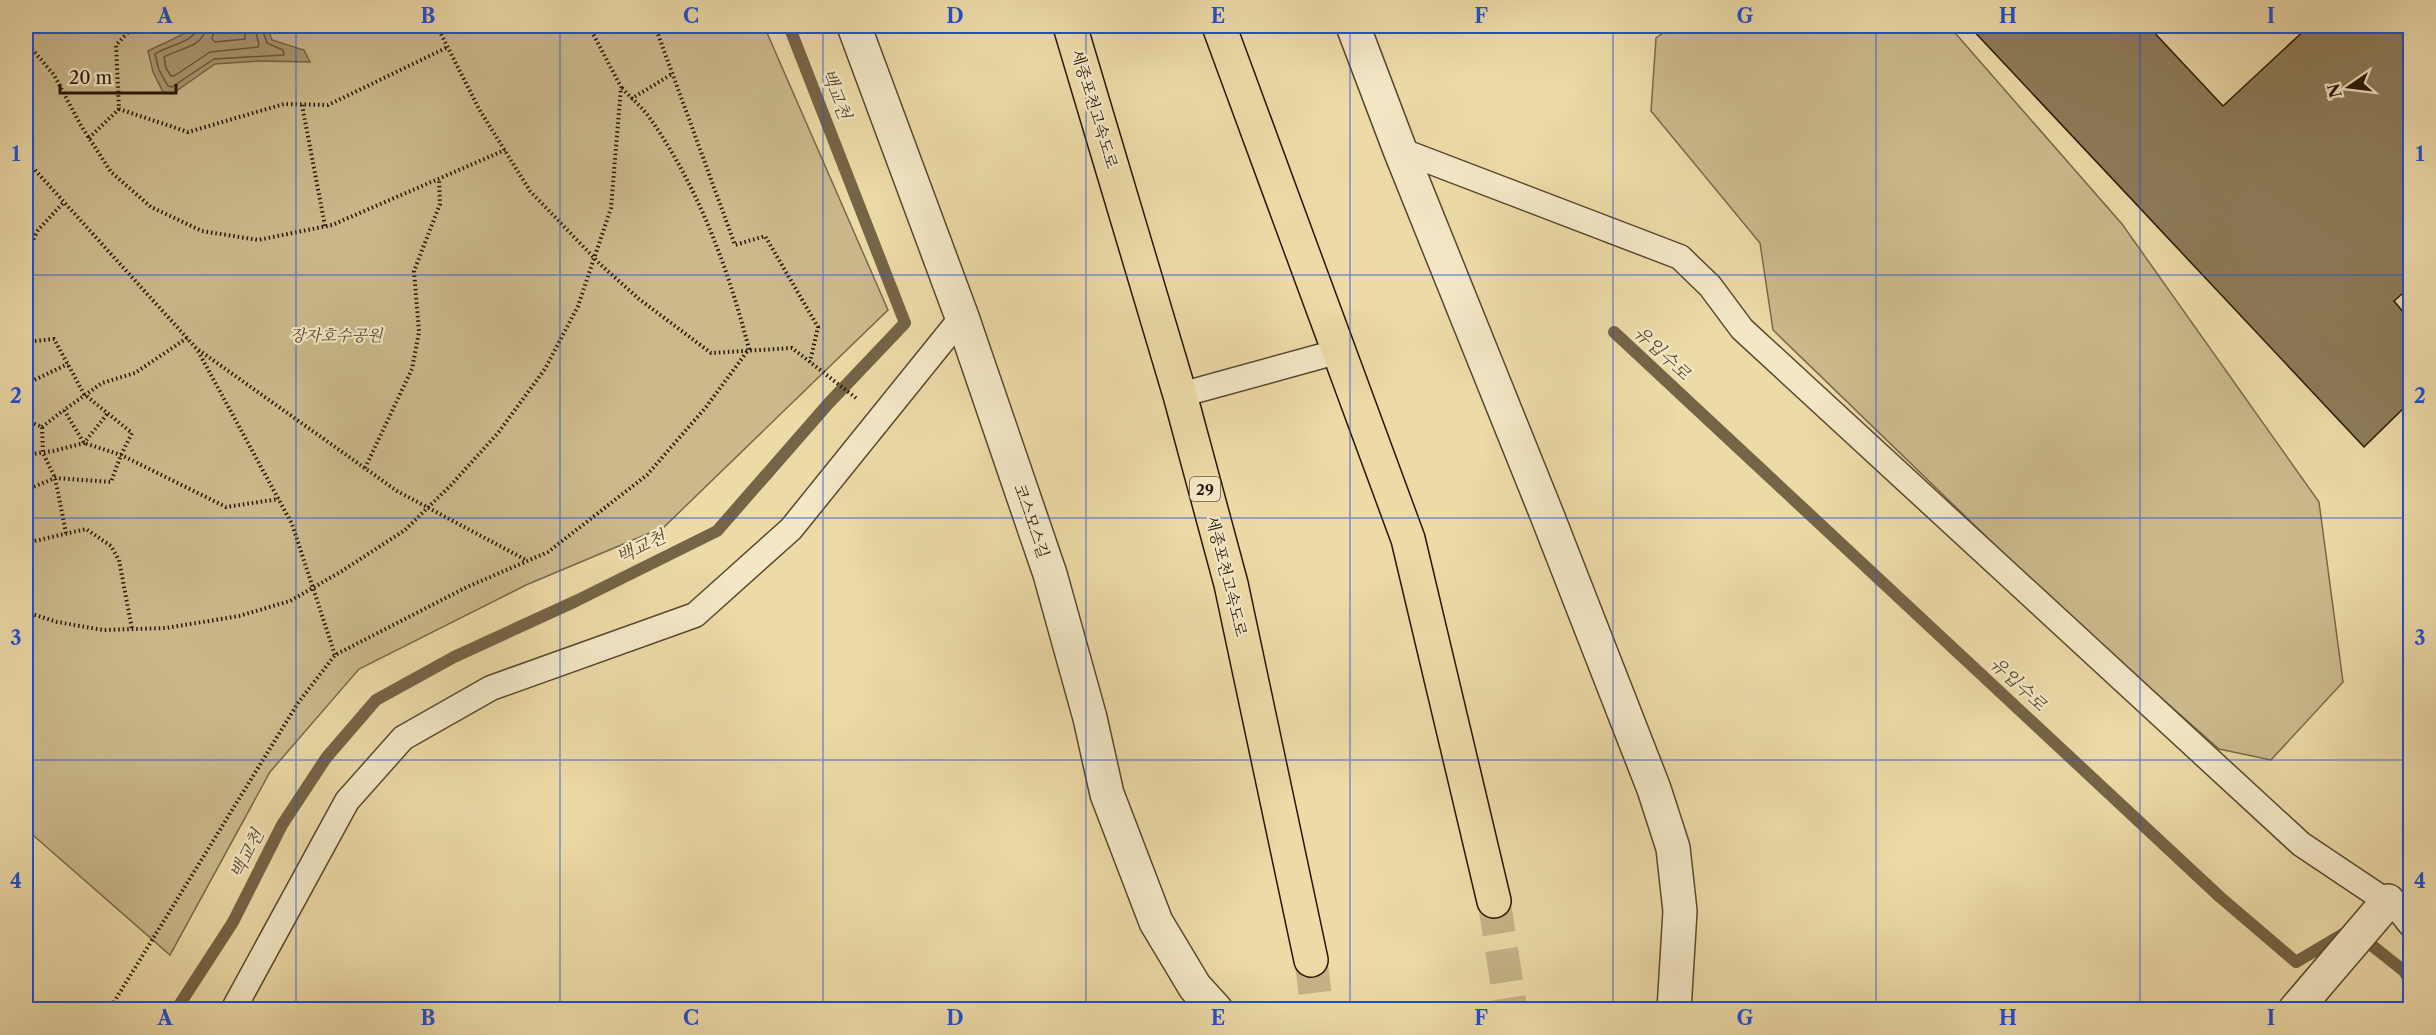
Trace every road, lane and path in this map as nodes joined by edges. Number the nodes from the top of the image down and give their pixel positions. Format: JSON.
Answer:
{"nodes":[{"id":1,"x":134,"y":26,"type":"edge"},
{"id":2,"x":437,"y":26,"type":"edge"},
{"id":3,"x":589,"y":26,"type":"edge"},
{"id":4,"x":655,"y":26,"type":"edge"},
{"id":5,"x":854,"y":26,"type":"edge"},
{"id":6,"x":1070,"y":26,"type":"edge"},
{"id":7,"x":1219,"y":26,"type":"edge"},
{"id":8,"x":1353,"y":26,"type":"edge"},
{"id":9,"x":26,"y":42,"type":"edge"},
{"id":10,"x":448,"y":47,"type":"junction"},
{"id":11,"x":672,"y":74,"type":"junction"},
{"id":12,"x":621,"y":87,"type":"junction"},
{"id":13,"x":632,"y":99,"type":"junction"},
{"id":14,"x":302,"y":105,"type":"junction"},
{"id":15,"x":119,"y":109,"type":"junction"},
{"id":16,"x":89,"y":138,"type":"junction"},
{"id":17,"x":505,"y":150,"type":"junction"},
{"id":18,"x":1400,"y":150,"type":"junction"},
{"id":19,"x":26,"y":160,"type":"edge"},
{"id":20,"x":439,"y":179,"type":"junction"},
{"id":21,"x":64,"y":202,"type":"junction"},
{"id":22,"x":325,"y":226,"type":"junction"},
{"id":23,"x":594,"y":258,"type":"junction"},
{"id":24,"x":962,"y":317,"type":"junction"},
{"id":25,"x":187,"y":338,"type":"junction"},
{"id":26,"x":27,"y":342,"type":"edge"},
{"id":27,"x":196,"y":348,"type":"junction"},
{"id":28,"x":749,"y":349,"type":"junction"},
{"id":29,"x":1340,"y":351,"type":"junction"},
{"id":30,"x":810,"y":362,"type":"junction"},
{"id":31,"x":68,"y":364,"type":"junction"},
{"id":32,"x":26,"y":380,"type":"edge"},
{"id":33,"x":84,"y":394,"type":"junction"},
{"id":34,"x":1180,"y":395,"type":"junction"},
{"id":35,"x":858,"y":399,"type":"dead end"},
{"id":36,"x":64,"y":410,"type":"junction"},
{"id":37,"x":108,"y":413,"type":"junction"},
{"id":38,"x":26,"y":420,"type":"edge"},
{"id":39,"x":42,"y":427,"type":"junction"},
{"id":40,"x":84,"y":443,"type":"junction"},
{"id":41,"x":43,"y":453,"type":"junction"},
{"id":42,"x":121,"y":454,"type":"junction"},
{"id":43,"x":26,"y":455,"type":"edge"},
{"id":44,"x":365,"y":468,"type":"junction"},
{"id":45,"x":55,"y":478,"type":"junction"},
{"id":46,"x":26,"y":490,"type":"edge"},
{"id":47,"x":279,"y":499,"type":"junction"},
{"id":48,"x":428,"y":508,"type":"junction"},
{"id":49,"x":66,"y":533,"type":"junction"},
{"id":50,"x":26,"y":543,"type":"edge"},
{"id":51,"x":527,"y":561,"type":"junction"},
{"id":52,"x":313,"y":587,"type":"junction"},
{"id":53,"x":26,"y":612,"type":"edge"},
{"id":54,"x":132,"y":629,"type":"junction"},
{"id":55,"x":335,"y":655,"type":"junction"},
{"id":56,"x":1494,"y":901,"type":"tunnel mouth"},
{"id":57,"x":2381,"y":909,"type":"junction"},
{"id":58,"x":2410,"y":924,"type":"edge"},
{"id":59,"x":1311,"y":960,"type":"tunnel mouth"},
{"id":60,"x":109,"y":1010,"type":"edge"},
{"id":61,"x":233,"y":1010,"type":"edge"},
{"id":62,"x":1216,"y":1010,"type":"edge"},
{"id":63,"x":1674,"y":1010,"type":"edge"},
{"id":64,"x":2295,"y":1010,"type":"edge"}],
"edges":[{"from":1,"to":15,"type":"path"},
{"from":2,"to":10,"type":"path"},
{"from":3,"to":12,"type":"path"},
{"from":4,"to":11,"type":"path"},
{"from":5,"to":24,"type":"street","name":"코스모스길"},
{"from":6,"to":34,"type":"highway","name":"세종포천고속도로","number":"29"},
{"from":7,"to":29,"type":"highway"},
{"from":8,"to":18,"type":"street"},
{"from":9,"to":16,"type":"path"},
{"from":10,"to":14,"type":"path"},
{"from":10,"to":17,"type":"path"},
{"from":11,"to":13,"type":"path"},
{"from":11,"to":30,"type":"path"},
{"from":12,"to":13,"type":"path"},
{"from":12,"to":23,"type":"path"},
{"from":13,"to":28,"type":"path"},
{"from":14,"to":15,"type":"path"},
{"from":14,"to":22,"type":"path"},
{"from":15,"to":16,"type":"path"},
{"from":16,"to":22,"type":"path"},
{"from":17,"to":20,"type":"path"},
{"from":17,"to":23,"type":"path"},
{"from":18,"to":57,"type":"lane"},
{"from":18,"to":63,"type":"street"},
{"from":19,"to":21,"type":"path"},
{"from":20,"to":22,"type":"path"},
{"from":20,"to":44,"type":"path"},
{"from":21,"to":25,"type":"path"},
{"from":21,"to":26,"type":"path"},
{"from":23,"to":28,"type":"path"},
{"from":23,"to":48,"type":"path"},
{"from":24,"to":61,"type":"lane"},
{"from":24,"to":62,"type":"street","name":"코스모스길"},
{"from":25,"to":27,"type":"path"},
{"from":25,"to":33,"type":"path"},
{"from":26,"to":31,"type":"path"},
{"from":27,"to":44,"type":"path"},
{"from":27,"to":47,"type":"path"},
{"from":28,"to":30,"type":"path"},
{"from":28,"to":51,"type":"path"},
{"from":29,"to":34,"type":"lane"},
{"from":29,"to":56,"type":"highway"},
{"from":30,"to":35,"type":"path"},
{"from":31,"to":32,"type":"path"},
{"from":31,"to":33,"type":"path"},
{"from":33,"to":36,"type":"path"},
{"from":33,"to":37,"type":"path"},
{"from":34,"to":59,"type":"highway","name":"세종포천고속도로","number":"29"},
{"from":36,"to":39,"type":"path"},
{"from":36,"to":40,"type":"path"},
{"from":37,"to":40,"type":"path"},
{"from":37,"to":42,"type":"path"},
{"from":38,"to":39,"type":"path"},
{"from":39,"to":41,"type":"path"},
{"from":40,"to":41,"type":"path"},
{"from":40,"to":42,"type":"path"},
{"from":41,"to":43,"type":"path"},
{"from":41,"to":45,"type":"path"},
{"from":42,"to":45,"type":"path"},
{"from":42,"to":47,"type":"path"},
{"from":44,"to":48,"type":"path"},
{"from":45,"to":46,"type":"path"},
{"from":45,"to":49,"type":"path"},
{"from":47,"to":52,"type":"path"},
{"from":48,"to":51,"type":"path"},
{"from":48,"to":52,"type":"path"},
{"from":49,"to":50,"type":"path"},
{"from":49,"to":54,"type":"path"},
{"from":51,"to":55,"type":"path"},
{"from":52,"to":54,"type":"path"},
{"from":52,"to":55,"type":"path"},
{"from":53,"to":54,"type":"path"},
{"from":55,"to":60,"type":"path"},
{"from":57,"to":58,"type":"lane"},
{"from":57,"to":64,"type":"street"}]}
